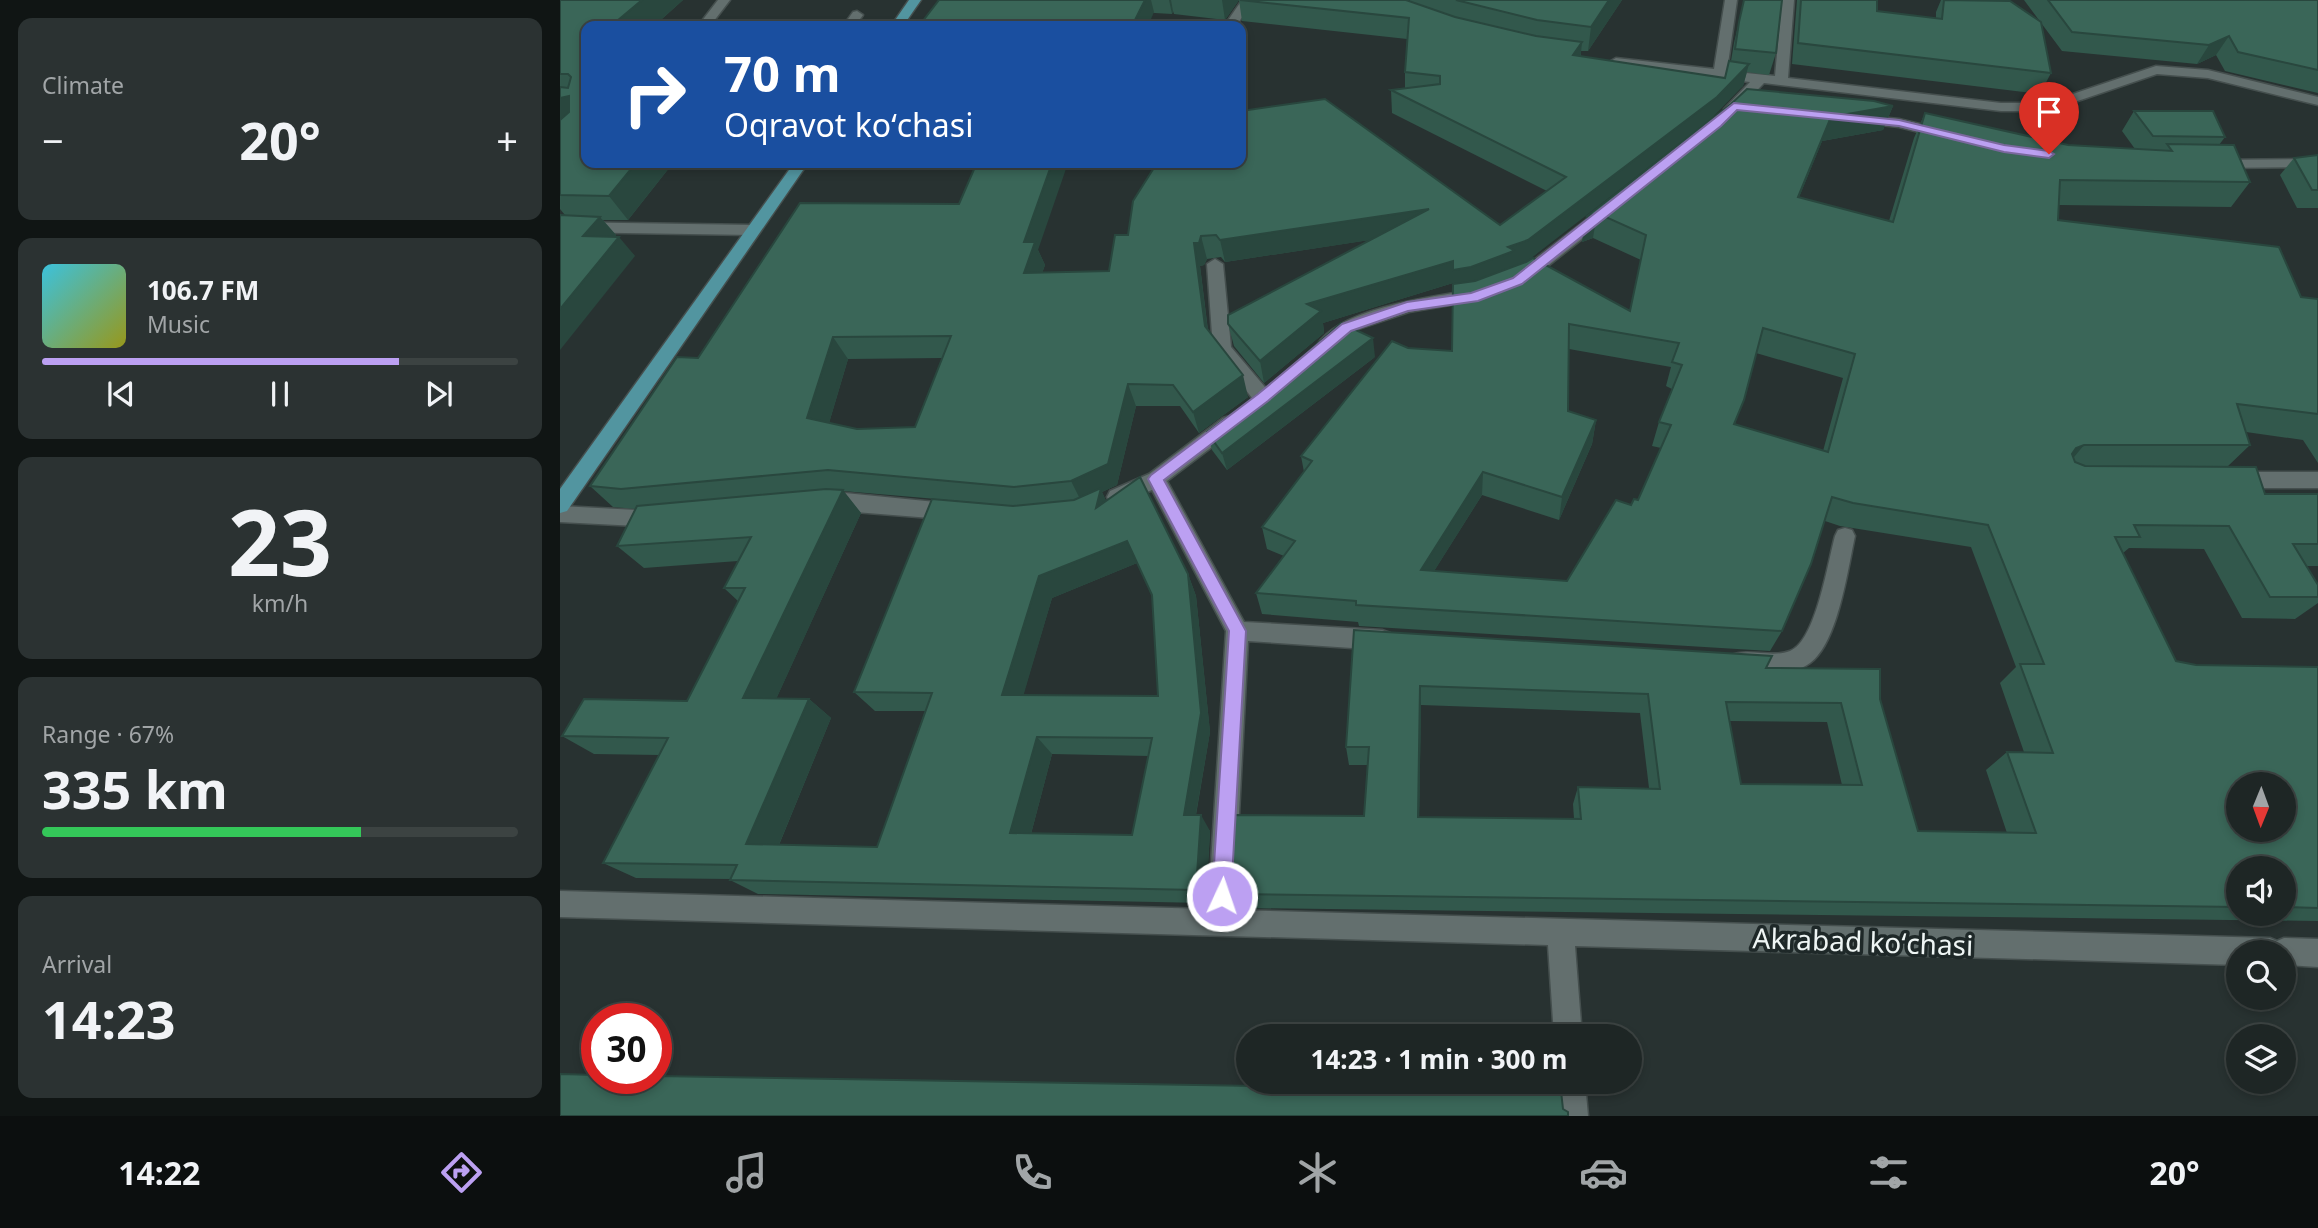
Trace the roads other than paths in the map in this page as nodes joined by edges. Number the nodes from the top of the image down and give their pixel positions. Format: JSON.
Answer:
{"nodes":[{"id":1,"x":724,"y":0,"type":"edge"},
{"id":2,"x":915,"y":0,"type":"edge"},
{"id":3,"x":1248,"y":0,"type":"edge"},
{"id":4,"x":1731,"y":0,"type":"edge"},
{"id":5,"x":1788,"y":0,"type":"edge"},
{"id":6,"x":708,"y":21,"type":"edge"},
{"id":7,"x":900,"y":21,"type":"edge"},
{"id":8,"x":1233,"y":21,"type":"edge"},
{"id":9,"x":1601,"y":60,"type":"edge"},
{"id":10,"x":1720,"y":76,"type":"junction"},
{"id":11,"x":1759,"y":80,"type":"junction"},
{"id":12,"x":1781,"y":82,"type":"junction"},
{"id":13,"x":1912,"y":96,"type":"junction"},
{"id":14,"x":2318,"y":101,"type":"edge"},
{"id":15,"x":1844,"y":117,"type":"edge"},
{"id":16,"x":1899,"y":123,"type":"junction"},
{"id":17,"x":1718,"y":124,"type":"edge"},
{"id":18,"x":1965,"y":139,"type":"edge"},
{"id":19,"x":2318,"y":163,"type":"edge"},
{"id":20,"x":2199,"y":164,"type":"edge"},
{"id":21,"x":797,"y":168,"type":"edge"},
{"id":22,"x":1622,"y":200,"type":"edge"},
{"id":23,"x":560,"y":227,"type":"edge"},
{"id":24,"x":753,"y":230,"type":"junction"},
{"id":25,"x":1215,"y":264,"type":"dead end"},
{"id":26,"x":1316,"y":354,"type":"edge"},
{"id":27,"x":1156,"y":479,"type":"junction"},
{"id":28,"x":2211,"y":480,"type":"edge"},
{"id":29,"x":2318,"y":480,"type":"edge"},
{"id":30,"x":560,"y":505,"type":"edge"},
{"id":31,"x":803,"y":505,"type":"edge"},
{"id":32,"x":1097,"y":506,"type":"edge"},
{"id":33,"x":974,"y":513,"type":"edge"},
{"id":34,"x":560,"y":514,"type":"edge"},
{"id":35,"x":670,"y":517,"type":"edge"},
{"id":36,"x":1845,"y":536,"type":"dead end"},
{"id":37,"x":1237,"y":631,"type":"junction"},
{"id":38,"x":1401,"y":641,"type":"edge"},
{"id":39,"x":1715,"y":661,"type":"edge"},
{"id":40,"x":560,"y":904,"type":"edge"},
{"id":41,"x":1220,"y":923,"type":"junction"},
{"id":42,"x":1561,"y":932,"type":"junction"},
{"id":43,"x":2226,"y":951,"type":"edge"},
{"id":44,"x":2296,"y":952,"type":"edge"},
{"id":45,"x":2318,"y":953,"type":"edge"},
{"id":46,"x":1567,"y":1024,"type":"edge"},
{"id":47,"x":1572,"y":1094,"type":"edge"},
{"id":48,"x":1573,"y":1116,"type":"edge"}],
"edges":[{"from":1,"to":6,"type":"street"},
{"from":2,"to":7,"type":"main road"},
{"from":3,"to":8,"type":"street"},
{"from":4,"to":10,"type":"street"},
{"from":5,"to":12,"type":"street"},
{"from":9,"to":10,"type":"street"},
{"from":10,"to":11,"type":"street"},
{"from":11,"to":12,"type":"street"},
{"from":11,"to":17,"type":"street"},
{"from":12,"to":13,"type":"street"},
{"from":13,"to":14,"type":"street"},
{"from":13,"to":16,"type":"street"},
{"from":15,"to":16,"type":"street"},
{"from":16,"to":18,"type":"street"},
{"from":19,"to":20,"type":"street"},
{"from":21,"to":24,"type":"main road"},
{"from":22,"to":26,"type":"street"},
{"from":23,"to":24,"type":"street"},
{"from":24,"to":30,"type":"main road"},
{"from":25,"to":27,"type":"street"},
{"from":27,"to":32,"type":"street"},
{"from":27,"to":37,"type":"street"},
{"from":28,"to":29,"type":"street"},
{"from":31,"to":33,"type":"street"},
{"from":34,"to":35,"type":"street"},
{"from":36,"to":39,"type":"street"},
{"from":37,"to":38,"type":"street"},
{"from":37,"to":41,"type":"street"},
{"from":40,"to":41,"type":"street","name":"Akrabad koʻchasi"},
{"from":41,"to":42,"type":"street","name":"Akrabad koʻchasi"},
{"from":42,"to":43,"type":"street","name":"Akrabad koʻchasi"},
{"from":42,"to":46,"type":"street"},
{"from":44,"to":45,"type":"street"},
{"from":47,"to":48,"type":"street"}]}
